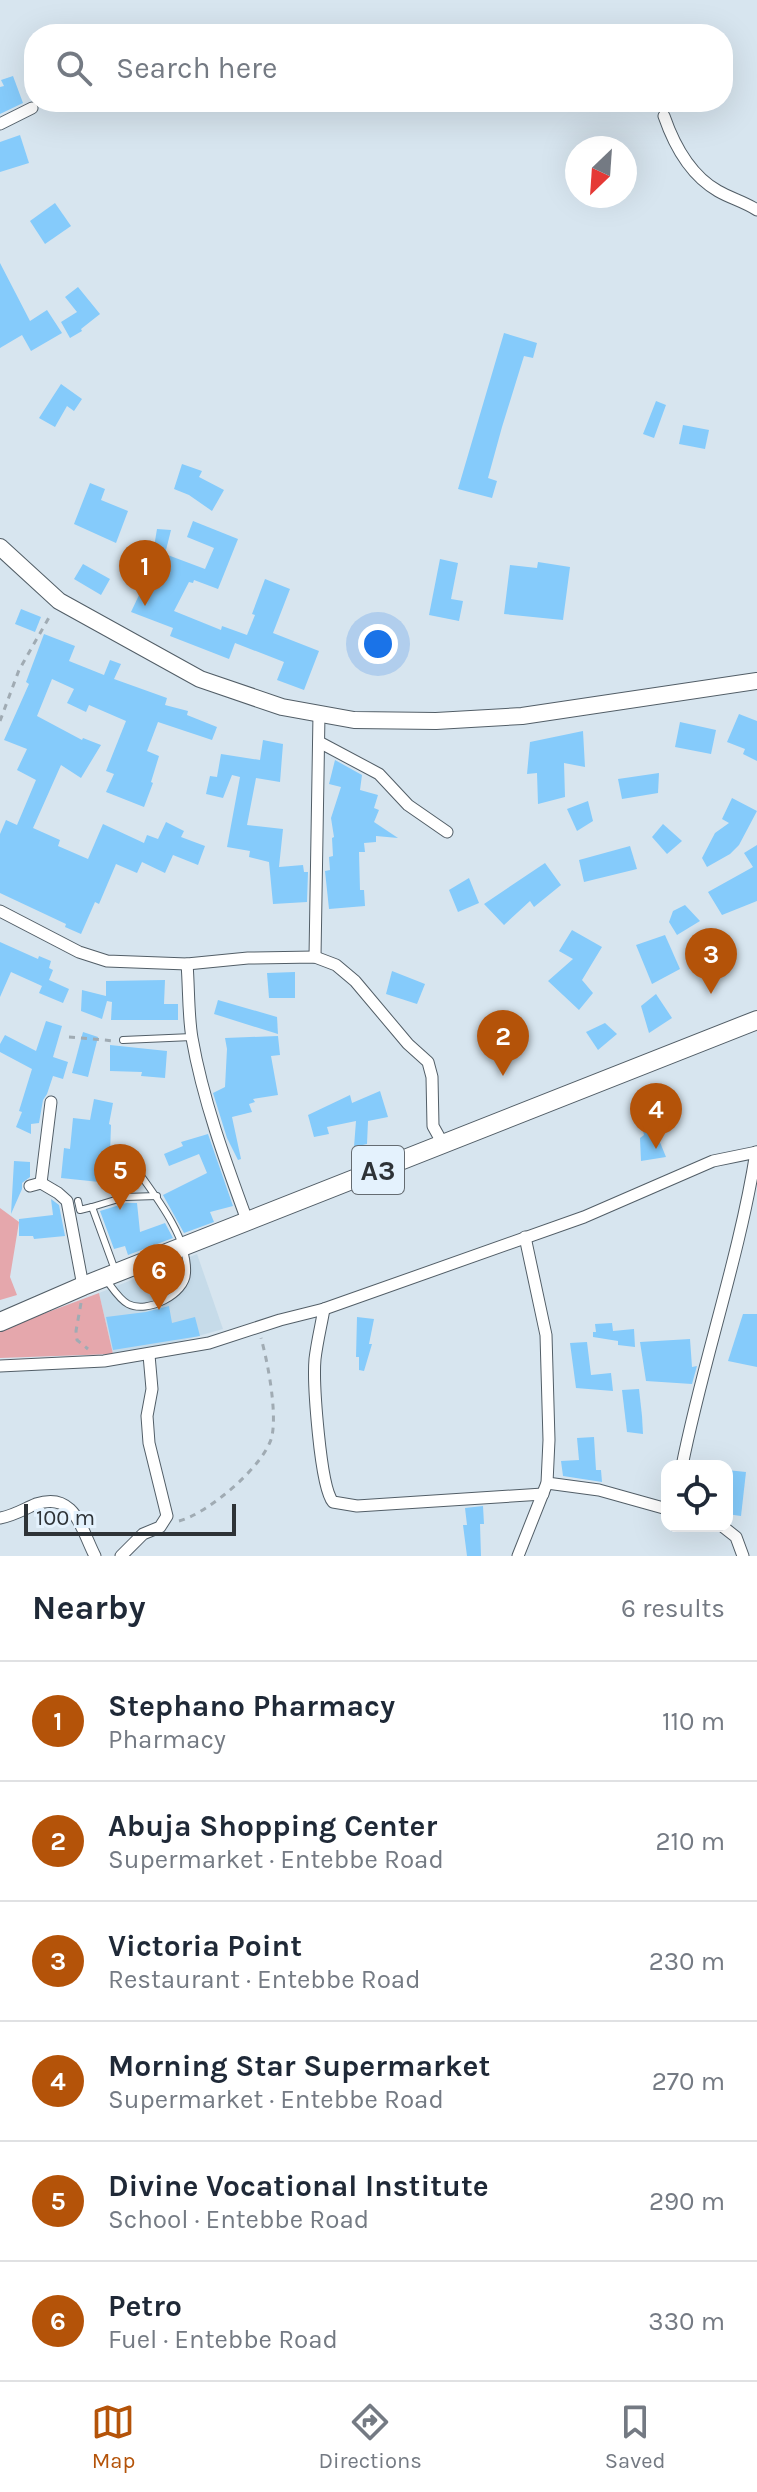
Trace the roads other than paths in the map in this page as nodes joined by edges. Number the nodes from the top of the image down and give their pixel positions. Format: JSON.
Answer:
{"nodes":[{"id":1,"x":24,"y":112,"type":"edge"},
{"id":2,"x":664,"y":116,"type":"dead end"},
{"id":3,"x":0,"y":124,"type":"edge"},
{"id":4,"x":757,"y":210,"type":"edge"},
{"id":5,"x":0,"y":547,"type":"edge"},
{"id":6,"x":757,"y":681,"type":"edge"},
{"id":7,"x":319,"y":714,"type":"junction"},
{"id":8,"x":319,"y":742,"type":"junction"},
{"id":9,"x":447,"y":832,"type":"dead end"},
{"id":10,"x":0,"y":911,"type":"edge"},
{"id":11,"x":315,"y":957,"type":"junction"},
{"id":12,"x":187,"y":964,"type":"junction"},
{"id":13,"x":757,"y":1020,"type":"edge"},
{"id":14,"x":192,"y":1037,"type":"junction"},
{"id":15,"x":123,"y":1040,"type":"road end"},
{"id":16,"x":51,"y":1102,"type":"dead end"},
{"id":17,"x":443,"y":1144,"type":"junction"},
{"id":18,"x":756,"y":1152,"type":"edge"},
{"id":19,"x":139,"y":1173,"type":"dead end"},
{"id":20,"x":157,"y":1196,"type":"junction"},
{"id":21,"x":78,"y":1201,"type":"dead end"},
{"id":22,"x":92,"y":1207,"type":"junction"},
{"id":23,"x":248,"y":1223,"type":"junction"},
{"id":24,"x":525,"y":1237,"type":"junction"},
{"id":25,"x":182,"y":1247,"type":"junction"},
{"id":26,"x":110,"y":1276,"type":"junction"},
{"id":27,"x":85,"y":1286,"type":"junction"},
{"id":28,"x":324,"y":1309,"type":"junction"},
{"id":29,"x":0,"y":1322,"type":"edge"},
{"id":30,"x":149,"y":1355,"type":"junction"},
{"id":31,"x":0,"y":1366,"type":"edge"},
{"id":32,"x":683,"y":1460,"type":"edge"},
{"id":33,"x":545,"y":1488,"type":"junction"},
{"id":34,"x":661,"y":1507,"type":"edge"},
{"id":35,"x":0,"y":1518,"type":"edge"},
{"id":36,"x":730,"y":1532,"type":"edge"},
{"id":37,"x":95,"y":1556,"type":"edge"},
{"id":38,"x":121,"y":1556,"type":"edge"},
{"id":39,"x":518,"y":1556,"type":"edge"},
{"id":40,"x":743,"y":1556,"type":"edge"}],
"edges":[{"from":1,"to":3,"type":"street"},
{"from":2,"to":4,"type":"street"},
{"from":5,"to":7,"type":"street"},
{"from":6,"to":7,"type":"street"},
{"from":7,"to":8,"type":"street"},
{"from":8,"to":9,"type":"street"},
{"from":8,"to":11,"type":"street"},
{"from":10,"to":12,"type":"street"},
{"from":11,"to":12,"type":"street"},
{"from":11,"to":17,"type":"street"},
{"from":12,"to":14,"type":"street"},
{"from":13,"to":17,"type":"main road","number":"A3"},
{"from":14,"to":15,"type":"lane"},
{"from":14,"to":23,"type":"street"},
{"from":16,"to":27,"type":"street"},
{"from":17,"to":23,"type":"main road","number":"A3"},
{"from":18,"to":24,"type":"street"},
{"from":18,"to":32,"type":"street"},
{"from":19,"to":20,"type":"lane"},
{"from":20,"to":22,"type":"lane"},
{"from":20,"to":25,"type":"lane"},
{"from":21,"to":22,"type":"lane"},
{"from":22,"to":26,"type":"lane"},
{"from":23,"to":25,"type":"main road","number":"A3"},
{"from":24,"to":28,"type":"street"},
{"from":24,"to":33,"type":"street"},
{"from":25,"to":26,"type":"main road","number":"A3"},
{"from":25,"to":26,"type":"lane"},
{"from":26,"to":27,"type":"main road","number":"A3"},
{"from":27,"to":29,"type":"main road","number":"A3"},
{"from":28,"to":30,"type":"street"},
{"from":28,"to":33,"type":"street"},
{"from":30,"to":31,"type":"street"},
{"from":30,"to":38,"type":"street"},
{"from":33,"to":34,"type":"street"},
{"from":33,"to":39,"type":"street"},
{"from":35,"to":37,"type":"street"},
{"from":36,"to":40,"type":"street"}]}
